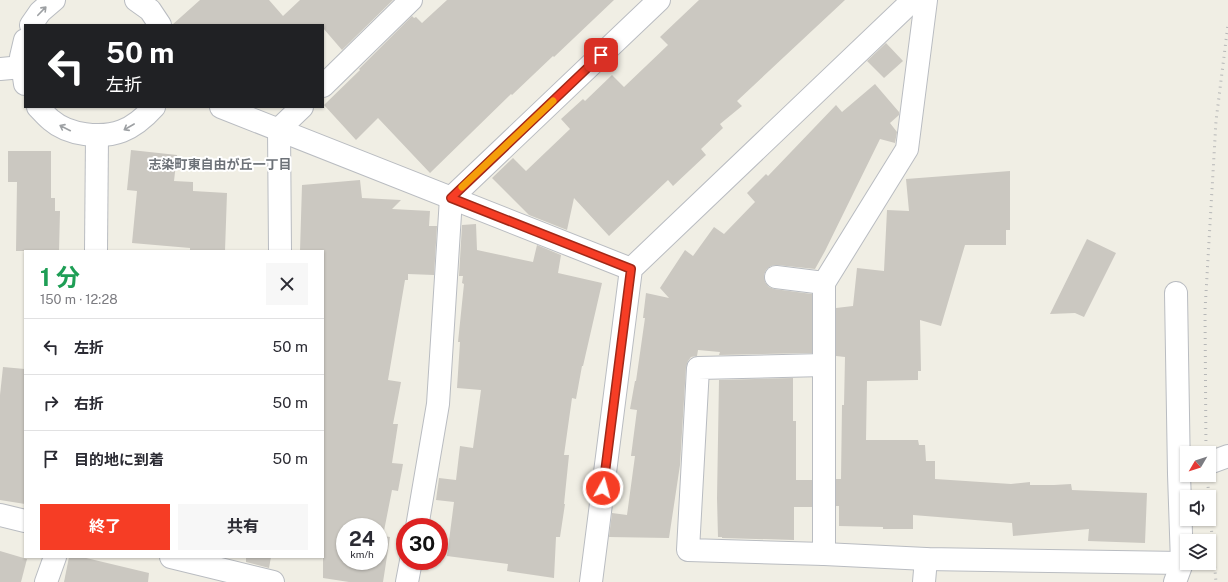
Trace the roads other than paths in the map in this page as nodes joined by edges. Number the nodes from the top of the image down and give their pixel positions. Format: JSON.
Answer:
{"nodes":[{"id":1,"x":54,"y":0,"type":"edge"},
{"id":2,"x":411,"y":0,"type":"edge"},
{"id":3,"x":659,"y":0,"type":"edge"},
{"id":4,"x":913,"y":0,"type":"edge"},
{"id":5,"x":926,"y":0,"type":"edge"},
{"id":6,"x":33,"y":24,"type":"edge"},
{"id":7,"x":24,"y":44,"type":"edge"},
{"id":8,"x":0,"y":69,"type":"edge"},
{"id":9,"x":24,"y":75,"type":"edge"},
{"id":10,"x":324,"y":85,"type":"edge"},
{"id":11,"x":39,"y":108,"type":"edge"},
{"id":12,"x":153,"y":108,"type":"edge"},
{"id":13,"x":224,"y":108,"type":"edge"},
{"id":14,"x":301,"y":108,"type":"edge"},
{"id":15,"x":279,"y":129,"type":"junction"},
{"id":16,"x":98,"y":136,"type":"junction"},
{"id":17,"x":451,"y":198,"type":"junction"},
{"id":18,"x":96,"y":250,"type":"edge"},
{"id":19,"x":280,"y":250,"type":"edge"},
{"id":20,"x":631,"y":269,"type":"junction"},
{"id":21,"x":776,"y":277,"type":"dead end"},
{"id":22,"x":824,"y":284,"type":"junction"},
{"id":23,"x":1176,"y":293,"type":"dead end"},
{"id":24,"x":824,"y":365,"type":"junction"},
{"id":25,"x":1182,"y":446,"type":"edge"},
{"id":26,"x":1228,"y":456,"type":"edge"},
{"id":27,"x":1216,"y":460,"type":"edge"},
{"id":28,"x":1183,"y":482,"type":"edge"},
{"id":29,"x":0,"y":515,"type":"edge"},
{"id":30,"x":419,"y":518,"type":"edge"},
{"id":31,"x":24,"y":521,"type":"edge"},
{"id":32,"x":824,"y":554,"type":"junction"},
{"id":33,"x":55,"y":558,"type":"edge"},
{"id":34,"x":176,"y":558,"type":"edge"},
{"id":35,"x":926,"y":559,"type":"junction"},
{"id":36,"x":233,"y":570,"type":"edge"},
{"id":37,"x":409,"y":570,"type":"edge"},
{"id":38,"x":1179,"y":573,"type":"edge"},
{"id":39,"x":46,"y":582,"type":"edge"},
{"id":40,"x":273,"y":582,"type":"edge"},
{"id":41,"x":407,"y":582,"type":"edge"},
{"id":42,"x":591,"y":582,"type":"edge"},
{"id":43,"x":924,"y":582,"type":"edge"}],
"edges":[{"from":6,"to":1,"type":"street","one_way":true},
{"from":2,"to":10,"type":"street"},
{"from":3,"to":17,"type":"street"},
{"from":4,"to":20,"type":"street"},
{"from":5,"to":22,"type":"street"},
{"from":7,"to":9,"type":"street"},
{"from":8,"to":9,"type":"street"},
{"from":16,"to":11,"type":"street","one_way":true},
{"from":12,"to":16,"type":"street","one_way":true},
{"from":13,"to":15,"type":"street"},
{"from":14,"to":15,"type":"street"},
{"from":15,"to":17,"type":"street"},
{"from":15,"to":19,"type":"street"},
{"from":16,"to":18,"type":"street"},
{"from":17,"to":20,"type":"street"},
{"from":17,"to":30,"type":"street"},
{"from":20,"to":42,"type":"street"},
{"from":21,"to":22,"type":"street"},
{"from":22,"to":24,"type":"street"},
{"from":23,"to":25,"type":"street"},
{"from":24,"to":32,"type":"street"},
{"from":24,"to":32,"type":"street"},
{"from":26,"to":27,"type":"street"},
{"from":28,"to":38,"type":"street"},
{"from":29,"to":31,"type":"street"},
{"from":32,"to":35,"type":"street"},
{"from":33,"to":39,"type":"street"},
{"from":34,"to":36,"type":"street"},
{"from":35,"to":38,"type":"street"},
{"from":35,"to":43,"type":"street"},
{"from":36,"to":40,"type":"street"},
{"from":37,"to":41,"type":"street"}]}
